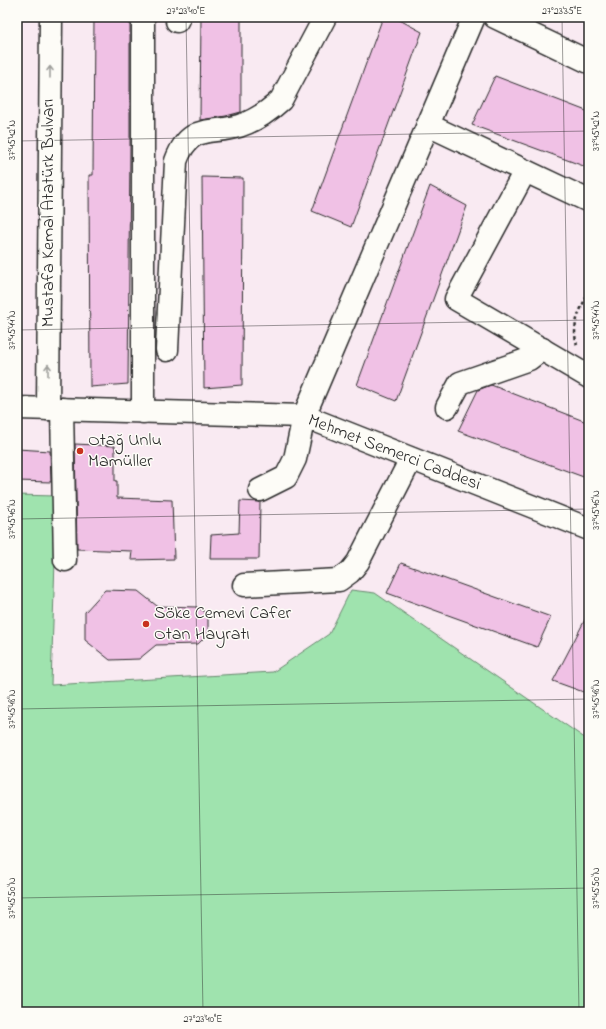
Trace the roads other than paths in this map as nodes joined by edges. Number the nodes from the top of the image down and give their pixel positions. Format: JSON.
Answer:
{"nodes":[{"id":1,"x":51,"y":17,"type":"edge"},
{"id":2,"x":143,"y":17,"type":"edge"},
{"id":3,"x":325,"y":17,"type":"edge"},
{"id":4,"x":474,"y":17,"type":"edge"},
{"id":5,"x":495,"y":17,"type":"edge"},
{"id":6,"x":589,"y":62,"type":"edge"},
{"id":7,"x":428,"y":125,"type":"junction"},
{"id":8,"x":525,"y":171,"type":"junction"},
{"id":9,"x":589,"y":201,"type":"edge"},
{"id":10,"x":542,"y":349,"type":"junction"},
{"id":11,"x":167,"y":350,"type":"dead end"},
{"id":12,"x":589,"y":377,"type":"edge"},
{"id":13,"x":447,"y":407,"type":"dead end"},
{"id":14,"x":17,"y":408,"type":"edge"},
{"id":15,"x":55,"y":409,"type":"junction"},
{"id":16,"x":143,"y":412,"type":"junction"},
{"id":17,"x":304,"y":416,"type":"junction"},
{"id":18,"x":411,"y":459,"type":"junction"},
{"id":19,"x":260,"y":490,"type":"dead end"},
{"id":20,"x":589,"y":529,"type":"edge"},
{"id":21,"x":64,"y":560,"type":"dead end"},
{"id":22,"x":244,"y":586,"type":"dead end"}],
"edges":[{"from":15,"to":1,"type":"street","name":"Mustafa Kemal Atatürk Bulvarı","one_way":true},
{"from":2,"to":16,"type":"street"},
{"from":3,"to":11,"type":"street"},
{"from":4,"to":7,"type":"street"},
{"from":5,"to":6,"type":"street"},
{"from":7,"to":8,"type":"street"},
{"from":7,"to":17,"type":"street"},
{"from":8,"to":9,"type":"street"},
{"from":8,"to":10,"type":"street"},
{"from":10,"to":12,"type":"street"},
{"from":10,"to":13,"type":"street"},
{"from":14,"to":15,"type":"street","name":"Mehmet Semerci Caddesi"},
{"from":15,"to":16,"type":"street","name":"Mehmet Semerci Caddesi"},
{"from":15,"to":21,"type":"street","name":"Mustafa Kemal Atatürk Bulvarı"},
{"from":16,"to":17,"type":"street","name":"Mehmet Semerci Caddesi"},
{"from":17,"to":18,"type":"street","name":"Mehmet Semerci Caddesi"},
{"from":17,"to":19,"type":"street"},
{"from":18,"to":20,"type":"street","name":"Mehmet Semerci Caddesi"},
{"from":18,"to":22,"type":"street"}]}
